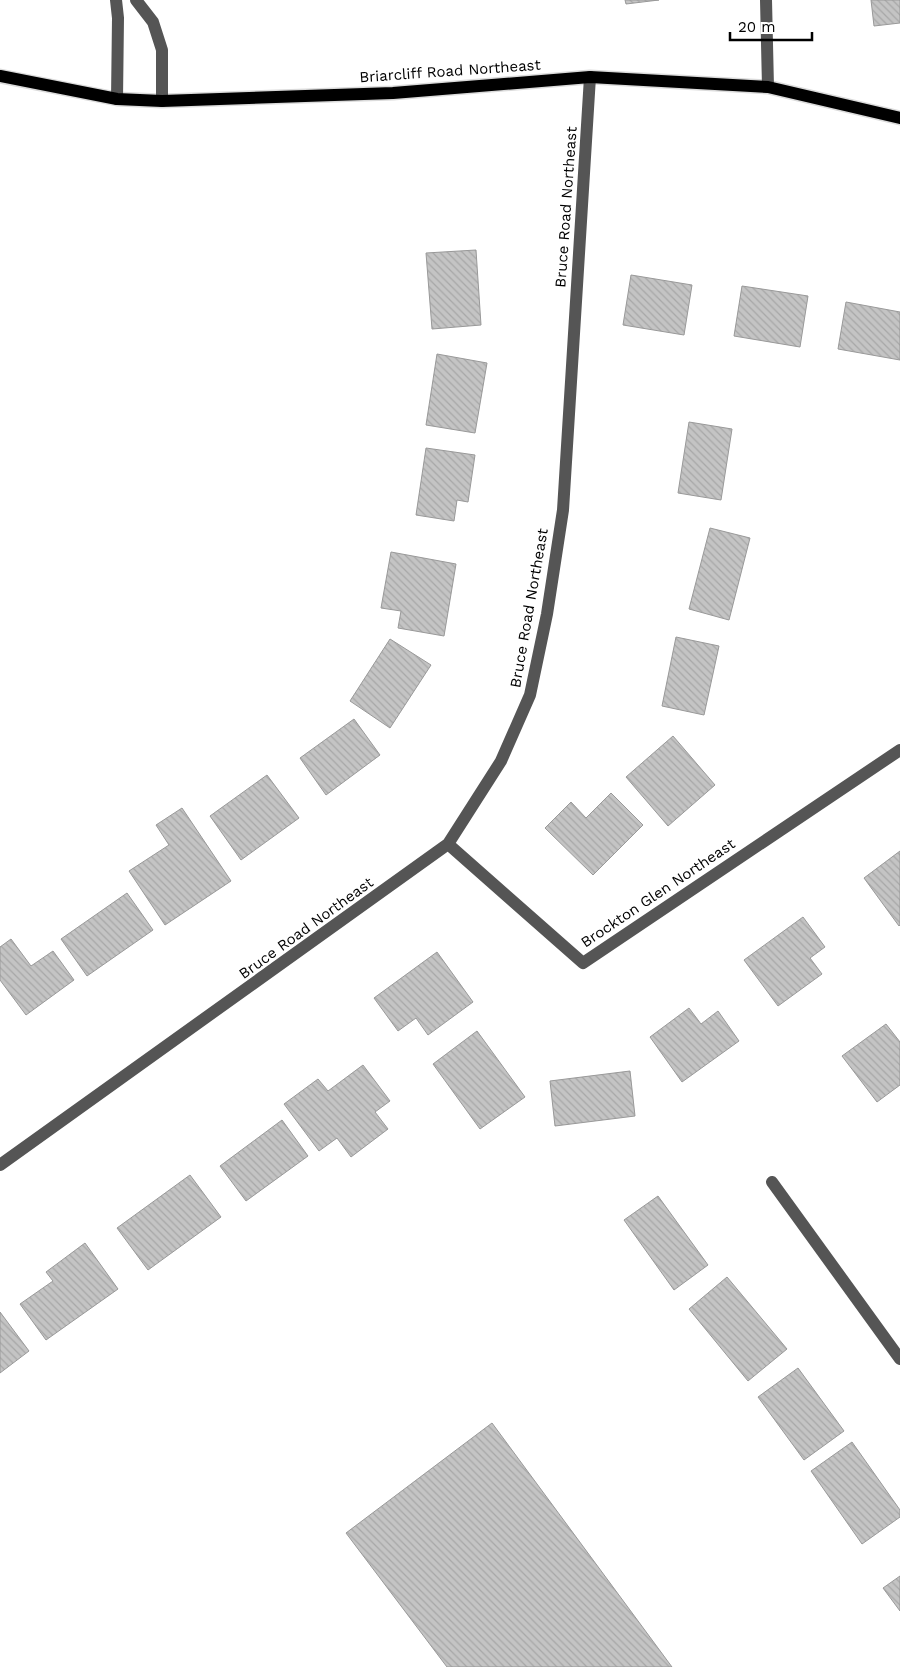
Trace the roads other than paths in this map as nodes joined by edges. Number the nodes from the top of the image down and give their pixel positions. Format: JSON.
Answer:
{"nodes":[{"id":1,"x":116,"y":0,"type":"edge"},
{"id":2,"x":136,"y":0,"type":"edge"},
{"id":3,"x":766,"y":0,"type":"edge"},
{"id":4,"x":0,"y":76,"type":"edge"},
{"id":5,"x":590,"y":77,"type":"junction"},
{"id":6,"x":768,"y":87,"type":"junction"},
{"id":7,"x":117,"y":99,"type":"junction"},
{"id":8,"x":162,"y":101,"type":"junction"},
{"id":9,"x":900,"y":118,"type":"edge"},
{"id":10,"x":900,"y":750,"type":"edge"},
{"id":11,"x":448,"y":844,"type":"junction"},
{"id":12,"x":0,"y":1165,"type":"edge"},
{"id":13,"x":772,"y":1182,"type":"dead end"},
{"id":14,"x":900,"y":1359,"type":"edge"}],
"edges":[{"from":1,"to":7,"type":"street"},
{"from":2,"to":8,"type":"street"},
{"from":3,"to":6,"type":"street"},
{"from":4,"to":7,"type":"main road","name":"Briarcliff Road Northeast"},
{"from":5,"to":6,"type":"main road","name":"Briarcliff Road Northeast"},
{"from":5,"to":8,"type":"main road","name":"Briarcliff Road Northeast"},
{"from":5,"to":11,"type":"street","name":"Bruce Road Northeast"},
{"from":6,"to":9,"type":"main road","name":"Briarcliff Road Northeast"},
{"from":7,"to":8,"type":"main road","name":"Briarcliff Road Northeast"},
{"from":10,"to":11,"type":"street","name":"Brockton Glen Northeast"},
{"from":11,"to":12,"type":"street","name":"Bruce Road Northeast"},
{"from":13,"to":14,"type":"street"}]}
